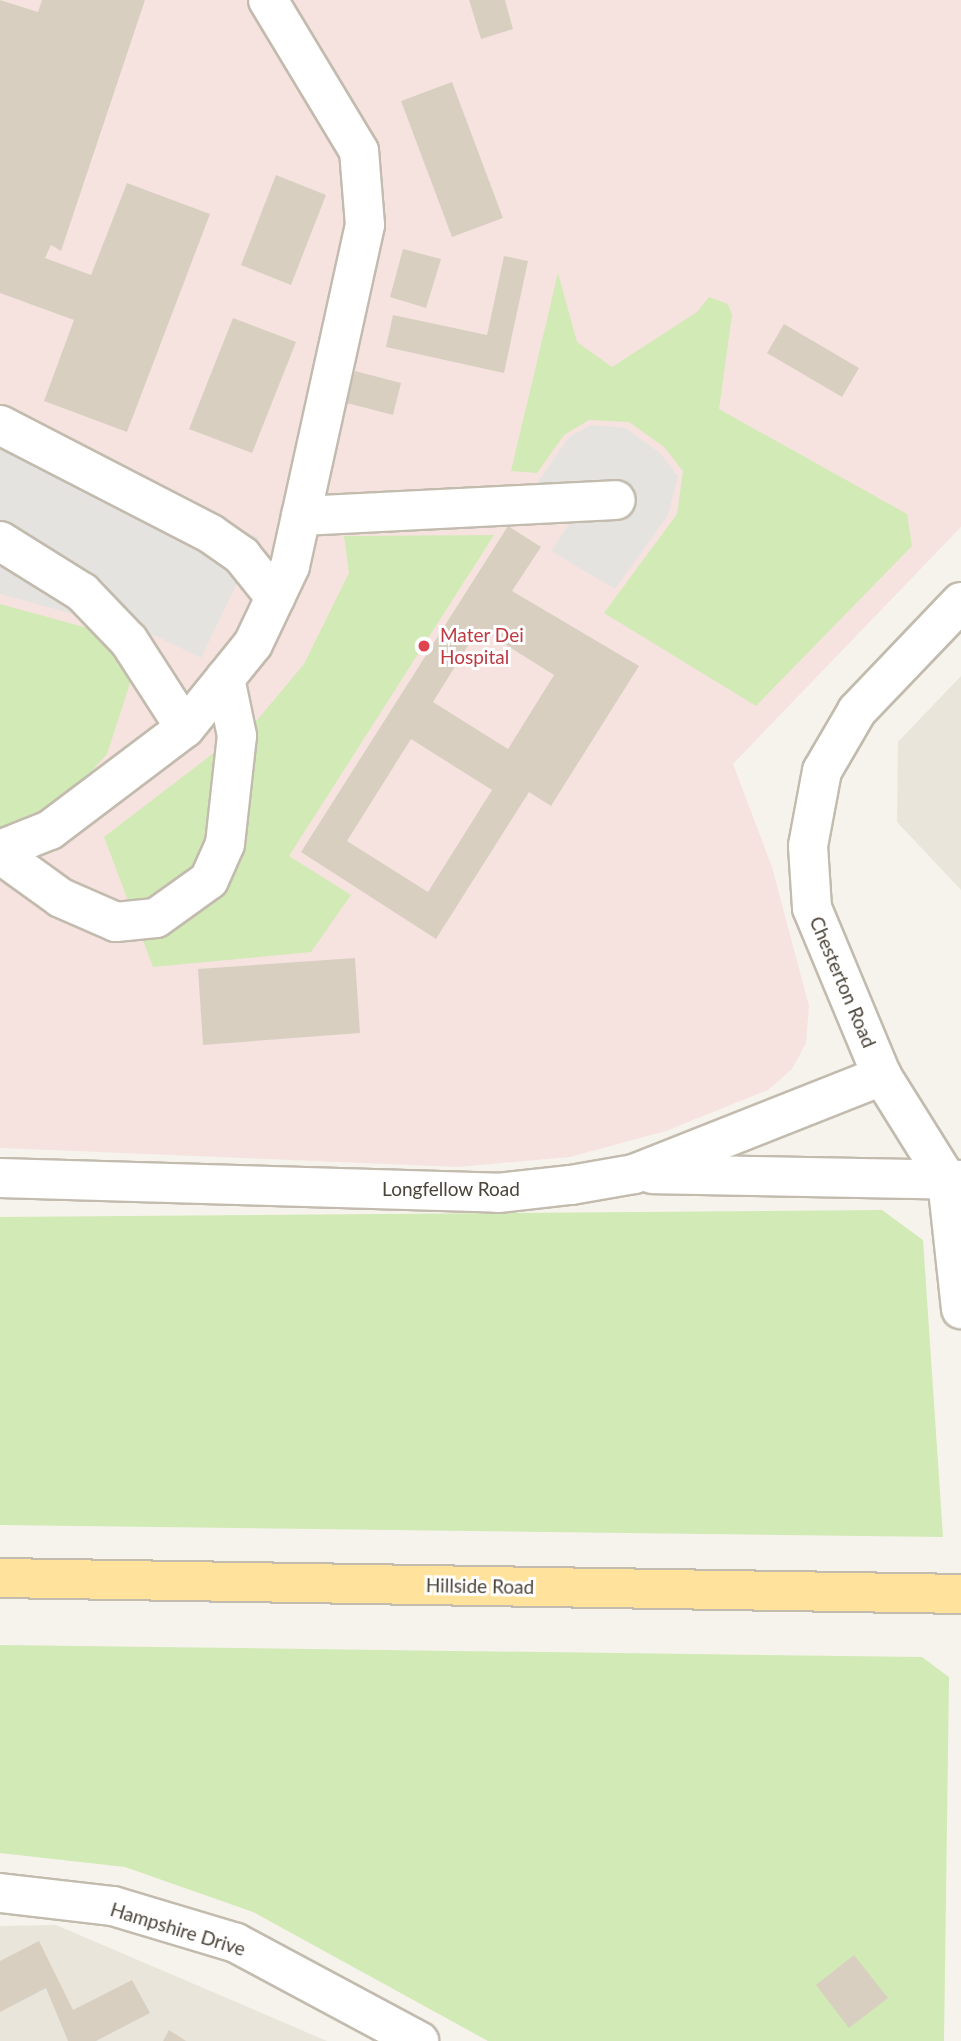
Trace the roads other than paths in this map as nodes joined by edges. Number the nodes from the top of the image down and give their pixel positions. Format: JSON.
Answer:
{"nodes":[{"id":1,"x":268,"y":0,"type":"edge"},
{"id":2,"x":0,"y":425,"type":"edge"},
{"id":3,"x":616,"y":500,"type":"dead end"},
{"id":4,"x":301,"y":516,"type":"junction"},
{"id":5,"x":0,"y":541,"type":"edge"},
{"id":6,"x":275,"y":597,"type":"junction"},
{"id":7,"x":961,"y":602,"type":"edge"},
{"id":8,"x":225,"y":677,"type":"junction"},
{"id":9,"x":185,"y":728,"type":"junction"},
{"id":10,"x":0,"y":852,"type":"edge"},
{"id":11,"x":882,"y":1076,"type":"junction"},
{"id":12,"x":634,"y":1174,"type":"junction"},
{"id":13,"x":0,"y":1178,"type":"edge"},
{"id":14,"x":954,"y":1180,"type":"edge"},
{"id":15,"x":961,"y":1310,"type":"edge"},
{"id":16,"x":0,"y":1578,"type":"edge"},
{"id":17,"x":961,"y":1594,"type":"edge"},
{"id":18,"x":0,"y":1893,"type":"edge"},
{"id":19,"x":419,"y":2041,"type":"edge"}],
"edges":[{"from":1,"to":4,"type":"street"},
{"from":2,"to":6,"type":"street"},
{"from":3,"to":4,"type":"street"},
{"from":4,"to":6,"type":"street"},
{"from":5,"to":9,"type":"street"},
{"from":6,"to":8,"type":"street"},
{"from":7,"to":11,"type":"street","name":"Chesterton Road"},
{"from":8,"to":9,"type":"street"},
{"from":8,"to":10,"type":"street"},
{"from":9,"to":10,"type":"street"},
{"from":11,"to":12,"type":"street","name":"Longfellow Road"},
{"from":11,"to":14,"type":"street","name":"Chesterton Road"},
{"from":12,"to":13,"type":"street","name":"Longfellow Road"},
{"from":12,"to":14,"type":"street"},
{"from":14,"to":15,"type":"street","name":"Chesterton Road"},
{"from":16,"to":17,"type":"main road","name":"Hillside Road"},
{"from":18,"to":19,"type":"street","name":"Hampshire Drive"}]}
